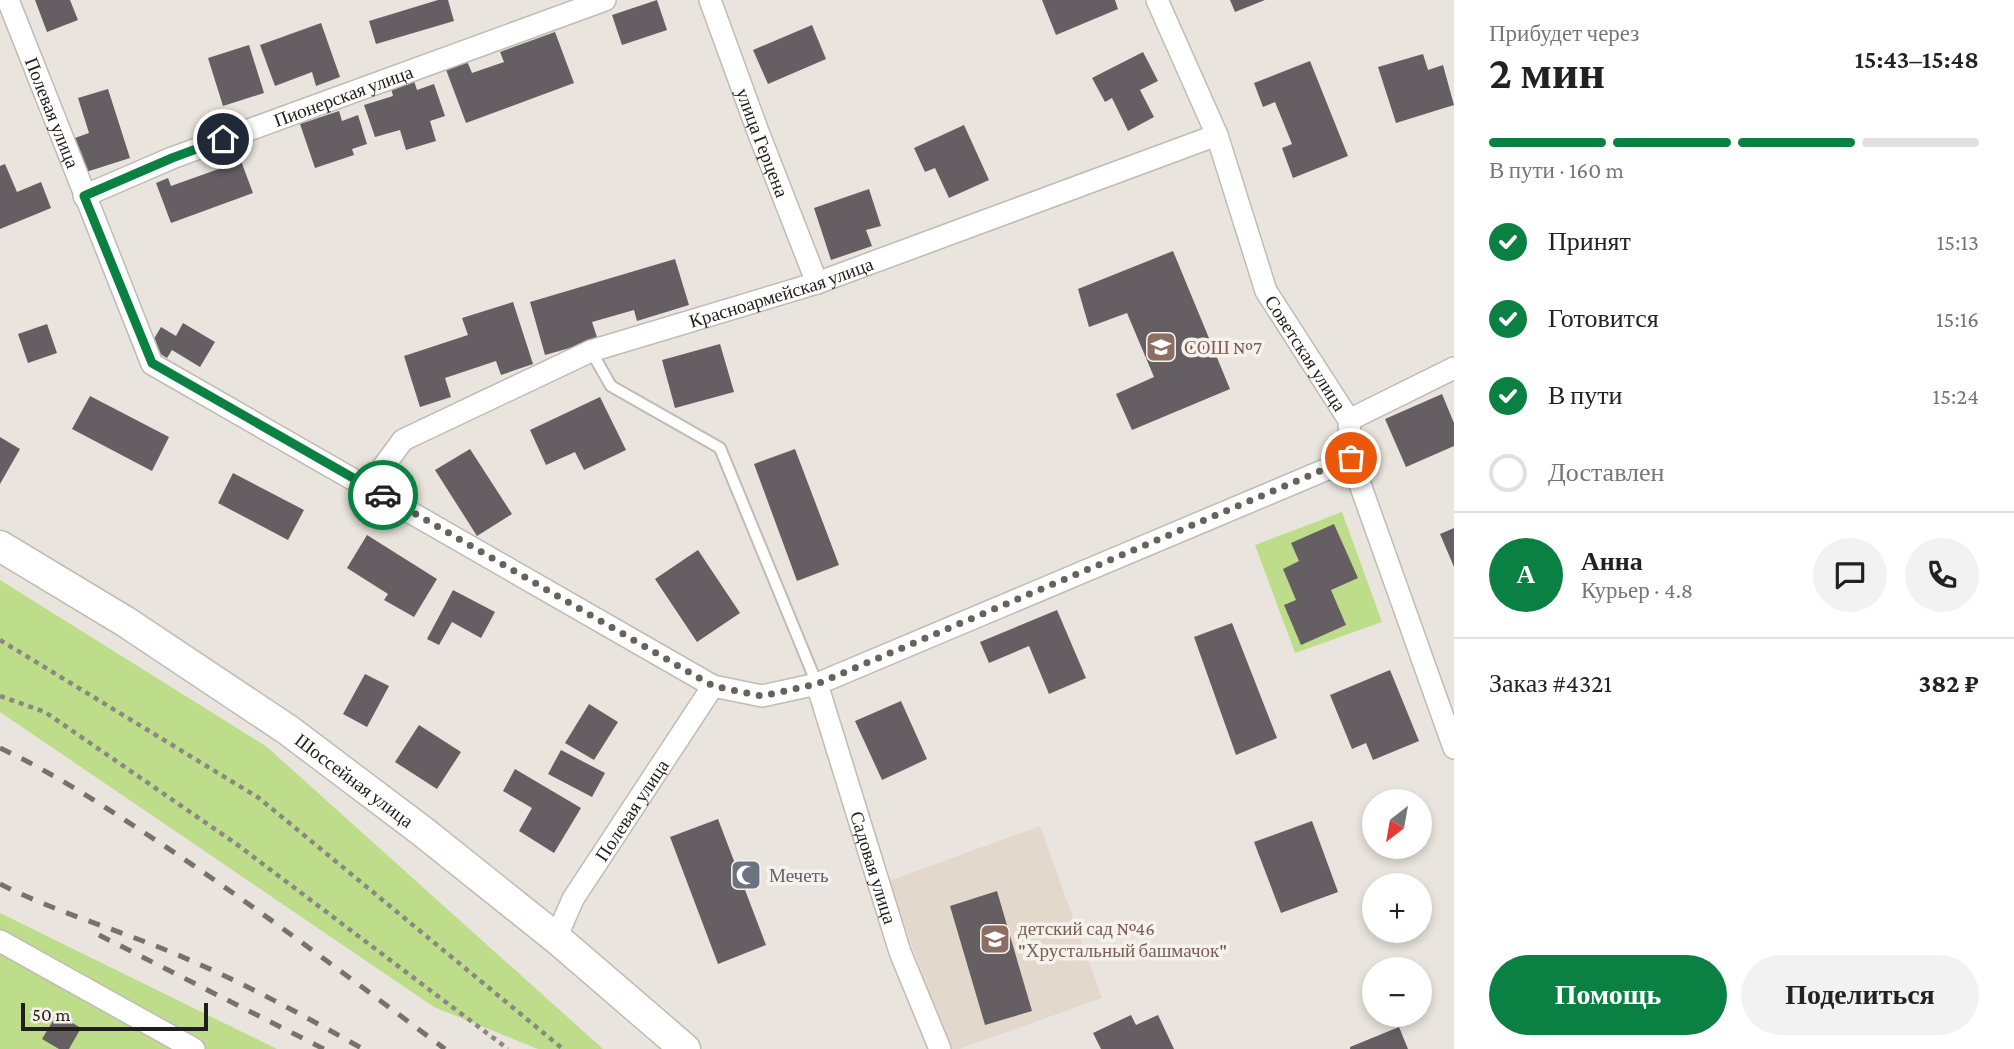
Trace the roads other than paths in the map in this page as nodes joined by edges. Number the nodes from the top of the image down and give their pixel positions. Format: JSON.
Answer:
{"nodes":[{"id":1,"x":8,"y":0,"type":"edge"},
{"id":2,"x":605,"y":0,"type":"edge"},
{"id":3,"x":710,"y":0,"type":"edge"},
{"id":4,"x":1157,"y":0,"type":"edge"},
{"id":5,"x":1217,"y":135,"type":"junction"},
{"id":6,"x":84,"y":196,"type":"junction"},
{"id":7,"x":817,"y":284,"type":"junction"},
{"id":8,"x":591,"y":351,"type":"junction"},
{"id":9,"x":1454,"y":369,"type":"edge"},
{"id":10,"x":1349,"y":420,"type":"junction"},
{"id":11,"x":1351,"y":458,"type":"junction"},
{"id":12,"x":369,"y":486,"type":"junction"},
{"id":13,"x":0,"y":546,"type":"edge"},
{"id":14,"x":817,"y":684,"type":"junction"},
{"id":15,"x":713,"y":686,"type":"junction"},
{"id":16,"x":1454,"y":748,"type":"edge"},
{"id":17,"x":556,"y":938,"type":"junction"},
{"id":18,"x":0,"y":941,"type":"edge"},
{"id":19,"x":194,"y":1049,"type":"edge"},
{"id":20,"x":685,"y":1049,"type":"edge"},
{"id":21,"x":940,"y":1049,"type":"edge"}],
"edges":[{"from":1,"to":6,"type":"street","name":"Полевая улица"},
{"from":2,"to":6,"type":"street","name":"Пионерская улица"},
{"from":3,"to":7,"type":"street","name":"улица Герцена"},
{"from":4,"to":5,"type":"street","name":"Советская улица"},
{"from":5,"to":7,"type":"street","name":"Красноармейская улица"},
{"from":5,"to":10,"type":"street","name":"Советская улица"},
{"from":6,"to":12,"type":"street","name":"Полевая улица"},
{"from":7,"to":8,"type":"street","name":"Красноармейская улица"},
{"from":8,"to":12,"type":"street","name":"Красноармейская улица"},
{"from":8,"to":14,"type":"lane"},
{"from":9,"to":10,"type":"street"},
{"from":10,"to":11,"type":"street","name":"Советская улица"},
{"from":11,"to":14,"type":"street","name":"Полевая улица"},
{"from":11,"to":16,"type":"street","name":"Советская улица"},
{"from":12,"to":15,"type":"street","name":"Полевая улица"},
{"from":13,"to":17,"type":"main road","name":"Шоссейная улица"},
{"from":14,"to":15,"type":"street","name":"Полевая улица"},
{"from":14,"to":21,"type":"street","name":"Садовая улица"},
{"from":15,"to":17,"type":"street","name":"Полевая улица"},
{"from":17,"to":20,"type":"main road","name":"Шоссейная улица"},
{"from":18,"to":19,"type":"street"}]}
